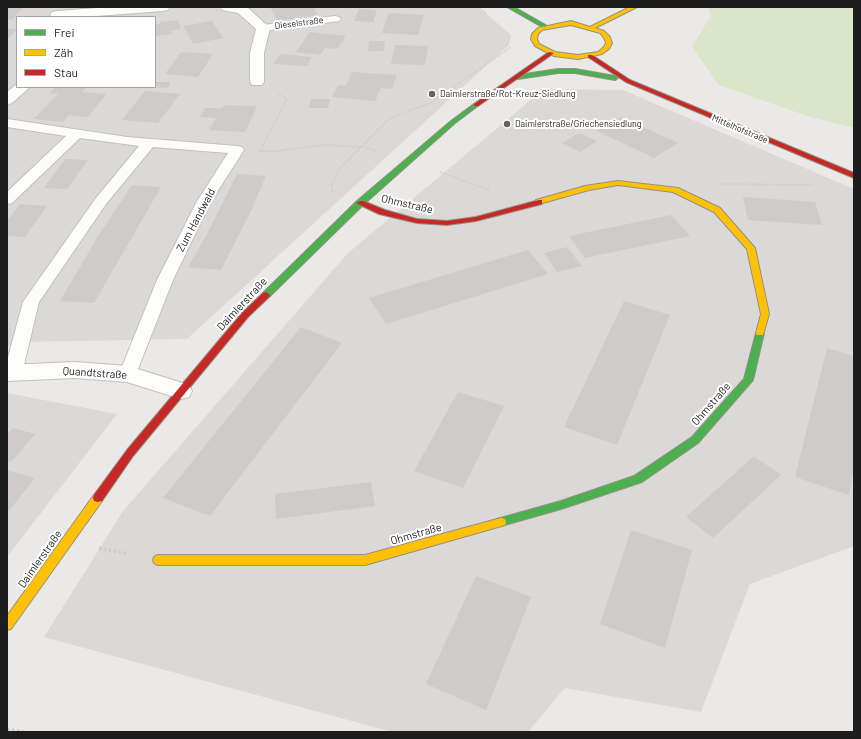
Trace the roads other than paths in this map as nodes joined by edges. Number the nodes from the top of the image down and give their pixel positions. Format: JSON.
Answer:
{"nodes":[{"id":1,"x":163,"y":7,"type":"edge"},
{"id":2,"x":227,"y":7,"type":"edge"},
{"id":3,"x":510,"y":7,"type":"edge"},
{"id":4,"x":634,"y":7,"type":"edge"},
{"id":5,"x":56,"y":13,"type":"edge"},
{"id":6,"x":335,"y":19,"type":"dead end"},
{"id":7,"x":546,"y":27,"type":"junction"},
{"id":8,"x":593,"y":27,"type":"junction"},
{"id":9,"x":263,"y":28,"type":"junction"},
{"id":10,"x":551,"y":53,"type":"junction"},
{"id":11,"x":590,"y":56,"type":"junction"},
{"id":12,"x":512,"y":78,"type":"junction"},
{"id":13,"x":628,"y":81,"type":"junction"},
{"id":14,"x":257,"y":82,"type":"road end"},
{"id":15,"x":21,"y":88,"type":"edge"},
{"id":16,"x":7,"y":100,"type":"edge"},
{"id":17,"x":7,"y":123,"type":"edge"},
{"id":18,"x":76,"y":134,"type":"junction"},
{"id":19,"x":149,"y":143,"type":"junction"},
{"id":20,"x":853,"y":176,"type":"edge"},
{"id":21,"x":7,"y":200,"type":"edge"},
{"id":22,"x":360,"y":203,"type":"junction"},
{"id":23,"x":10,"y":373,"type":"edge"},
{"id":24,"x":128,"y":374,"type":"junction"},
{"id":25,"x":181,"y":391,"type":"junction"},
{"id":26,"x":158,"y":560,"type":"road end"},
{"id":27,"x":7,"y":626,"type":"edge"}],
"edges":[{"from":1,"to":5,"type":"street"},
{"from":2,"to":9,"type":"street","name":"Dieselstraße"},
{"from":3,"to":7,"type":"street"},
{"from":4,"to":8,"type":"street"},
{"from":6,"to":9,"type":"lane","name":"Dieselstraße"},
{"from":7,"to":8,"type":"street"},
{"from":7,"to":10,"type":"street"},
{"from":8,"to":11,"type":"street"},
{"from":9,"to":14,"type":"street","name":"Dieselstraße"},
{"from":10,"to":11,"type":"street"},
{"from":10,"to":12,"type":"street","name":"Daimlerstraße"},
{"from":11,"to":13,"type":"street","name":"Mittelhofstraße"},
{"from":12,"to":13,"type":"street","name":"Mittelhofstraße"},
{"from":12,"to":22,"type":"street","name":"Daimlerstraße"},
{"from":13,"to":20,"type":"street","name":"Mittelhofstraße"},
{"from":15,"to":16,"type":"street"},
{"from":17,"to":18,"type":"lane"},
{"from":18,"to":19,"type":"lane"},
{"from":18,"to":21,"type":"lane"},
{"from":19,"to":23,"type":"lane"},
{"from":19,"to":24,"type":"lane","name":"Zum Handwald"},
{"from":22,"to":25,"type":"street","name":"Daimlerstraße"},
{"from":22,"to":26,"type":"street","name":"Ohmstraße"},
{"from":23,"to":24,"type":"street","name":"Quandtstraße"},
{"from":24,"to":25,"type":"street","name":"Quandtstraße"},
{"from":25,"to":27,"type":"street","name":"Daimlerstraße"}]}
